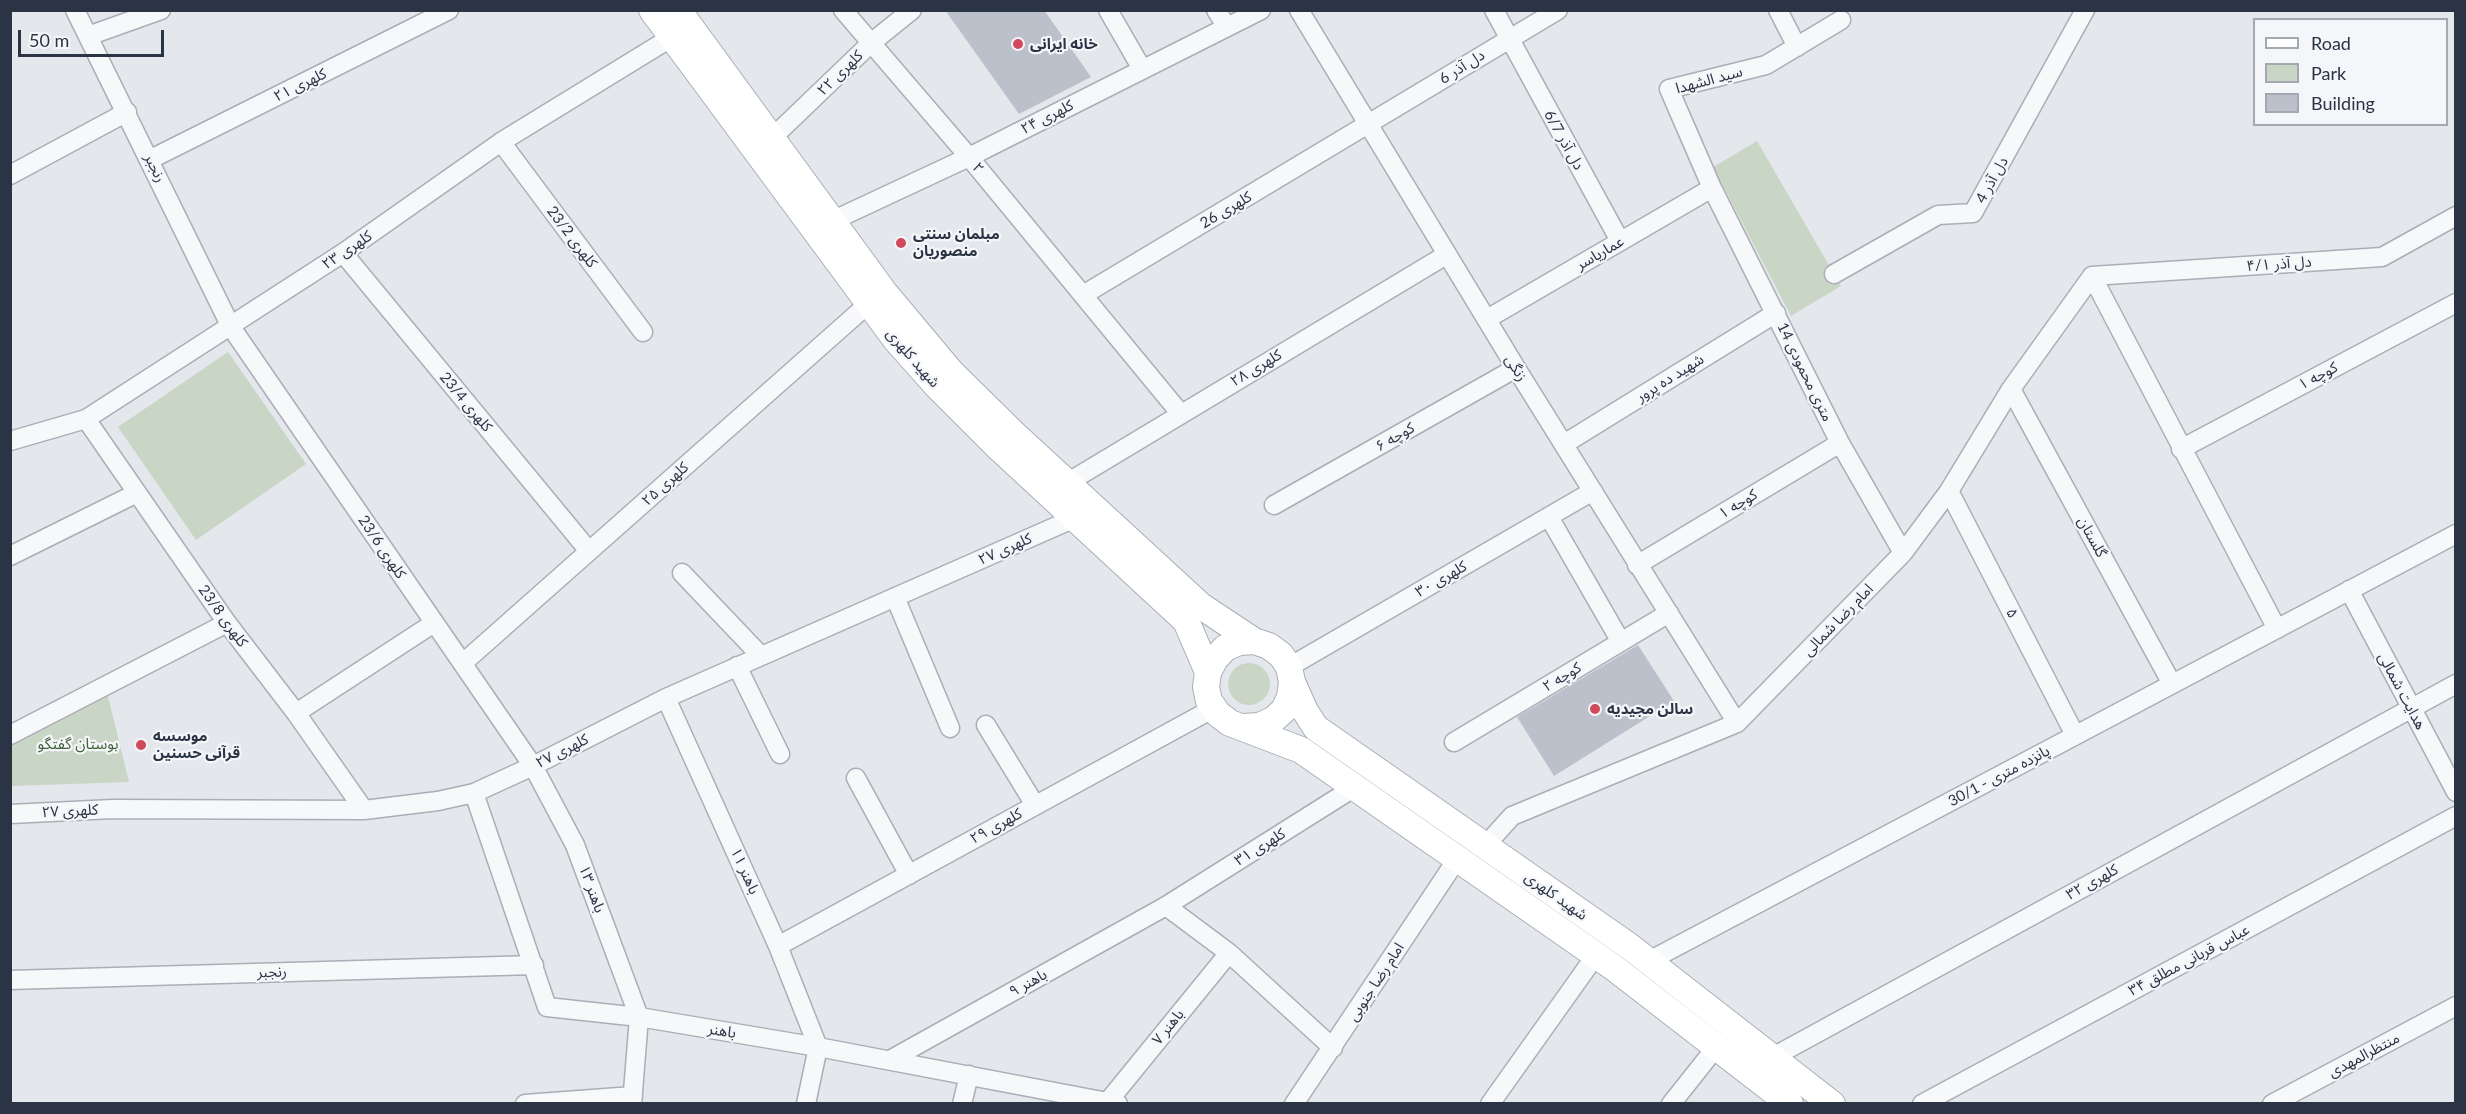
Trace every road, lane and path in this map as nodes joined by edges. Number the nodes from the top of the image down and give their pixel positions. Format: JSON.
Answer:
{"nodes":[{"id":1,"x":75,"y":10,"type":"edge"},
{"id":2,"x":160,"y":10,"type":"edge"},
{"id":3,"x":449,"y":10,"type":"edge"},
{"id":4,"x":652,"y":10,"type":"edge"},
{"id":5,"x":678,"y":10,"type":"edge"},
{"id":6,"x":843,"y":10,"type":"edge"},
{"id":7,"x":912,"y":10,"type":"edge"},
{"id":8,"x":1108,"y":10,"type":"edge"},
{"id":9,"x":1216,"y":10,"type":"edge"},
{"id":10,"x":1261,"y":10,"type":"edge"},
{"id":11,"x":1494,"y":10,"type":"edge"},
{"id":12,"x":1558,"y":10,"type":"edge"},
{"id":13,"x":1778,"y":10,"type":"edge"},
{"id":14,"x":2085,"y":10,"type":"edge"},
{"id":15,"x":1304,"y":12,"type":"edge"},
{"id":16,"x":1841,"y":20,"type":"dead end"},
{"id":17,"x":1227,"y":27,"type":"junction"},
{"id":18,"x":88,"y":36,"type":"junction"},
{"id":19,"x":672,"y":37,"type":"junction"},
{"id":20,"x":1509,"y":39,"type":"junction"},
{"id":21,"x":871,"y":43,"type":"junction"},
{"id":22,"x":1797,"y":47,"type":"junction"},
{"id":23,"x":1142,"y":69,"type":"junction"},
{"id":24,"x":128,"y":111,"type":"junction"},
{"id":25,"x":1368,"y":125,"type":"junction"},
{"id":26,"x":771,"y":139,"type":"junction"},
{"id":27,"x":501,"y":142,"type":"junction"},
{"id":28,"x":969,"y":157,"type":"junction"},
{"id":29,"x":151,"y":159,"type":"junction"},
{"id":30,"x":10,"y":175,"type":"edge"},
{"id":31,"x":1712,"y":188,"type":"junction"},
{"id":32,"x":2456,"y":216,"type":"edge"},
{"id":33,"x":832,"y":221,"type":"junction"},
{"id":34,"x":1620,"y":241,"type":"junction"},
{"id":35,"x":343,"y":254,"type":"junction"},
{"id":36,"x":1446,"y":255,"type":"junction"},
{"id":37,"x":1834,"y":274,"type":"dead end"},
{"id":38,"x":2092,"y":276,"type":"junction"},
{"id":39,"x":1083,"y":295,"type":"junction"},
{"id":40,"x":2456,"y":303,"type":"edge"},
{"id":41,"x":867,"y":305,"type":"junction"},
{"id":42,"x":1776,"y":313,"type":"junction"},
{"id":43,"x":1487,"y":319,"type":"junction"},
{"id":44,"x":231,"y":327,"type":"junction"},
{"id":45,"x":643,"y":332,"type":"dead end"},
{"id":46,"x":1516,"y":368,"type":"junction"},
{"id":47,"x":2011,"y":390,"type":"junction"},
{"id":48,"x":1180,"y":413,"type":"junction"},
{"id":49,"x":86,"y":419,"type":"junction"},
{"id":50,"x":10,"y":441,"type":"edge"},
{"id":51,"x":1840,"y":442,"type":"junction"},
{"id":52,"x":1564,"y":444,"type":"junction"},
{"id":53,"x":2181,"y":449,"type":"junction"},
{"id":54,"x":1067,"y":483,"type":"junction"},
{"id":55,"x":1593,"y":491,"type":"junction"},
{"id":56,"x":1949,"y":491,"type":"junction"},
{"id":57,"x":137,"y":493,"type":"junction"},
{"id":58,"x":1274,"y":506,"type":"dead end"},
{"id":59,"x":1549,"y":517,"type":"junction"},
{"id":60,"x":1075,"y":518,"type":"junction"},
{"id":61,"x":2456,"y":534,"type":"edge"},
{"id":62,"x":589,"y":551,"type":"junction"},
{"id":63,"x":1903,"y":553,"type":"junction"},
{"id":64,"x":10,"y":556,"type":"edge"},
{"id":65,"x":1637,"y":565,"type":"junction"},
{"id":66,"x":682,"y":573,"type":"dead end"},
{"id":67,"x":2349,"y":590,"type":"junction"},
{"id":68,"x":895,"y":597,"type":"junction"},
{"id":69,"x":1669,"y":613,"type":"junction"},
{"id":70,"x":227,"y":623,"type":"junction"},
{"id":71,"x":434,"y":623,"type":"junction"},
{"id":72,"x":2277,"y":629,"type":"junction"},
{"id":73,"x":1254,"y":641,"type":"junction"},
{"id":74,"x":1621,"y":642,"type":"junction"},
{"id":75,"x":761,"y":656,"type":"junction"},
{"id":76,"x":463,"y":663,"type":"junction"},
{"id":77,"x":737,"y":666,"type":"junction"},
{"id":78,"x":1208,"y":672,"type":"junction"},
{"id":79,"x":1291,"y":674,"type":"junction"},
{"id":80,"x":2172,"y":684,"type":"junction"},
{"id":81,"x":2456,"y":684,"type":"edge"},
{"id":82,"x":666,"y":698,"type":"junction"},
{"id":83,"x":1214,"y":708,"type":"junction"},
{"id":84,"x":2411,"y":708,"type":"junction"},
{"id":85,"x":296,"y":713,"type":"junction"},
{"id":86,"x":1737,"y":723,"type":"junction"},
{"id":87,"x":986,"y":725,"type":"dead end"},
{"id":88,"x":1244,"y":727,"type":"junction"},
{"id":89,"x":950,"y":728,"type":"dead end"},
{"id":90,"x":10,"y":735,"type":"edge"},
{"id":91,"x":2075,"y":735,"type":"junction"},
{"id":92,"x":1454,"y":742,"type":"dead end"},
{"id":93,"x":780,"y":754,"type":"dead end"},
{"id":94,"x":533,"y":766,"type":"junction"},
{"id":95,"x":856,"y":778,"type":"dead end"},
{"id":96,"x":1354,"y":787,"type":"junction"},
{"id":97,"x":2456,"y":792,"type":"edge"},
{"id":98,"x":474,"y":793,"type":"junction"},
{"id":99,"x":1035,"y":805,"type":"junction"},
{"id":100,"x":364,"y":810,"type":"junction"},
{"id":101,"x":10,"y":814,"type":"edge"},
{"id":102,"x":2456,"y":816,"type":"edge"},
{"id":103,"x":1485,"y":846,"type":"junction"},
{"id":104,"x":1457,"y":859,"type":"junction"},
{"id":105,"x":909,"y":875,"type":"junction"},
{"id":106,"x":1166,"y":906,"type":"junction"},
{"id":107,"x":778,"y":946,"type":"junction"},
{"id":108,"x":1229,"y":953,"type":"junction"},
{"id":109,"x":1596,"y":955,"type":"junction"},
{"id":110,"x":1649,"y":961,"type":"junction"},
{"id":111,"x":534,"y":965,"type":"junction"},
{"id":112,"x":10,"y":980,"type":"edge"},
{"id":113,"x":2456,"y":1006,"type":"edge"},
{"id":114,"x":639,"y":1017,"type":"junction"},
{"id":115,"x":1717,"y":1046,"type":"junction"},
{"id":116,"x":818,"y":1047,"type":"junction"},
{"id":117,"x":1332,"y":1048,"type":"junction"},
{"id":118,"x":1773,"y":1057,"type":"junction"},
{"id":119,"x":890,"y":1060,"type":"junction"},
{"id":120,"x":969,"y":1075,"type":"junction"},
{"id":121,"x":632,"y":1100,"type":"edge"},
{"id":122,"x":1110,"y":1103,"type":"edge"},
{"id":123,"x":525,"y":1104,"type":"edge"},
{"id":124,"x":806,"y":1104,"type":"edge"},
{"id":125,"x":962,"y":1104,"type":"edge"},
{"id":126,"x":1294,"y":1104,"type":"edge"},
{"id":127,"x":1490,"y":1104,"type":"edge"},
{"id":128,"x":1671,"y":1104,"type":"edge"},
{"id":129,"x":1790,"y":1104,"type":"edge"},
{"id":130,"x":1832,"y":1104,"type":"edge"},
{"id":131,"x":1922,"y":1104,"type":"edge"},
{"id":132,"x":2272,"y":1104,"type":"edge"}],
"edges":[{"from":1,"to":18,"type":"street","name":"رنجبر"},
{"from":2,"to":18,"type":"street"},
{"from":3,"to":29,"type":"street","name":"کلهری ۲۱"},
{"from":4,"to":19,"type":"main road","name":"شهید کلهری"},
{"from":5,"to":26,"type":"main road","name":"شهید کلهری"},
{"from":6,"to":21,"type":"street","name":"۲"},
{"from":7,"to":21,"type":"street","name":"کلهری ۲۲"},
{"from":8,"to":23,"type":"street"},
{"from":9,"to":17,"type":"street"},
{"from":10,"to":17,"type":"street","name":"کلهری ۲۴"},
{"from":11,"to":20,"type":"street","name":"دل آذر 6/7"},
{"from":12,"to":20,"type":"street","name":"دل آذر 6"},
{"from":13,"to":22,"type":"street"},
{"from":14,"to":37,"type":"street","name":"دل آذر 4"},
{"from":15,"to":25,"type":"street","name":"زنگی"},
{"from":16,"to":22,"type":"street","name":"سید الشهدا"},
{"from":17,"to":23,"type":"street","name":"کلهری ۲۴"},
{"from":18,"to":24,"type":"street","name":"رنجبر"},
{"from":19,"to":27,"type":"street","name":"کلهری ۲۳"},
{"from":19,"to":41,"type":"main road","name":"شهید کلهری"},
{"from":20,"to":25,"type":"street","name":"دل آذر 6"},
{"from":20,"to":34,"type":"street","name":"دل آذر 6/7"},
{"from":21,"to":26,"type":"street","name":"کلهری ۲۲"},
{"from":21,"to":28,"type":"street","name":"۲"},
{"from":22,"to":31,"type":"street","name":"سید الشهدا"},
{"from":23,"to":28,"type":"street","name":"کلهری ۲۴"},
{"from":24,"to":29,"type":"street","name":"رنجبر"},
{"from":24,"to":30,"type":"street"},
{"from":25,"to":36,"type":"street","name":"زنگی"},
{"from":25,"to":39,"type":"street","name":"کلهری 26"},
{"from":26,"to":33,"type":"main road","name":"شهید کلهری"},
{"from":27,"to":35,"type":"street","name":"کلهری ۲۳"},
{"from":27,"to":45,"type":"street","name":"کلهری 23/2"},
{"from":28,"to":33,"type":"street","name":"کلهری ۲۴"},
{"from":28,"to":39,"type":"street","name":"۲"},
{"from":29,"to":44,"type":"street","name":"رنجبر"},
{"from":31,"to":34,"type":"street","name":"عماریاسر"},
{"from":31,"to":42,"type":"street","name":"14 متری محمودی"},
{"from":32,"to":38,"type":"street","name":"دل آذر ۴/۱"},
{"from":33,"to":54,"type":"main road","name":"شهید کلهری"},
{"from":34,"to":43,"type":"street","name":"عماریاسر"},
{"from":35,"to":44,"type":"street","name":"کلهری ۲۳"},
{"from":35,"to":62,"type":"street","name":"کلهری 23/4"},
{"from":36,"to":43,"type":"street","name":"زنگی"},
{"from":36,"to":48,"type":"street","name":"کلهری ۲۸"},
{"from":38,"to":47,"type":"street","name":"امام رضا شمالی"},
{"from":38,"to":53,"type":"street"},
{"from":39,"to":48,"type":"street"},
{"from":40,"to":53,"type":"street","name":"کوچه ۱"},
{"from":41,"to":60,"type":"main road","name":"شهید کلهری"},
{"from":41,"to":62,"type":"street","name":"کلهری ۲۵"},
{"from":42,"to":51,"type":"street","name":"14 متری محمودی"},
{"from":42,"to":52,"type":"street","name":"شهید ده پرور"},
{"from":43,"to":46,"type":"street","name":"زنگی"},
{"from":44,"to":49,"type":"street","name":"کلهری ۲۳"},
{"from":44,"to":71,"type":"street","name":"کلهری 23/6"},
{"from":46,"to":52,"type":"street","name":"زنگی"},
{"from":46,"to":58,"type":"street","name":"۶ کوچه"},
{"from":47,"to":56,"type":"street","name":"امام رضا شمالی"},
{"from":47,"to":80,"type":"street","name":"گلستان"},
{"from":48,"to":54,"type":"street","name":"کلهری ۲۸"},
{"from":49,"to":50,"type":"street","name":"کلهری ۲۳"},
{"from":49,"to":57,"type":"street","name":"کلهری 23/8"},
{"from":51,"to":63,"type":"street","name":"14 متری محمودی"},
{"from":51,"to":65,"type":"street","name":"۱ کوچه"},
{"from":52,"to":55,"type":"street","name":"زنگی"},
{"from":53,"to":72,"type":"street"},
{"from":54,"to":73,"type":"main road","name":"شهید کلهری"},
{"from":55,"to":59,"type":"street","name":"کلهری ۳۰"},
{"from":55,"to":65,"type":"street","name":"زنگی"},
{"from":56,"to":63,"type":"street","name":"امام رضا شمالی"},
{"from":56,"to":91,"type":"street","name":"۵"},
{"from":57,"to":64,"type":"street"},
{"from":57,"to":70,"type":"street","name":"کلهری 23/8"},
{"from":59,"to":74,"type":"street"},
{"from":59,"to":79,"type":"street","name":"کلهری ۳۰"},
{"from":60,"to":68,"type":"street","name":"کلهری ۲۷"},
{"from":60,"to":78,"type":"main road","name":"شهید کلهری"},
{"from":61,"to":67,"type":"street","name":"30/1 - پانزده متری"},
{"from":62,"to":76,"type":"street","name":"کلهری ۲۵"},
{"from":63,"to":86,"type":"street","name":"امام رضا شمالی"},
{"from":65,"to":69,"type":"street","name":"زنگی"},
{"from":66,"to":75,"type":"street"},
{"from":67,"to":72,"type":"street","name":"30/1 - پانزده متری"},
{"from":67,"to":84,"type":"street","name":"هدایت شمالی"},
{"from":68,"to":75,"type":"street","name":"کلهری ۲۷"},
{"from":68,"to":89,"type":"street"},
{"from":69,"to":74,"type":"street","name":"۲ کوچه"},
{"from":69,"to":86,"type":"street","name":"زنگی"},
{"from":70,"to":85,"type":"street","name":"کلهری 23/8"},
{"from":70,"to":90,"type":"street"},
{"from":71,"to":76,"type":"street","name":"کلهری 23/6"},
{"from":71,"to":85,"type":"street"},
{"from":72,"to":80,"type":"street","name":"30/1 - پانزده متری"},
{"from":73,"to":78,"type":"main road"},
{"from":73,"to":79,"type":"main road"},
{"from":74,"to":92,"type":"street","name":"۲ کوچه"},
{"from":75,"to":77,"type":"street","name":"کلهری ۲۷"},
{"from":76,"to":94,"type":"street","name":"کلهری 23/6"},
{"from":77,"to":82,"type":"street","name":"کلهری ۲۷"},
{"from":77,"to":93,"type":"street"},
{"from":78,"to":83,"type":"main road"},
{"from":79,"to":88,"type":"main road"},
{"from":79,"to":103,"type":"main road","name":"شهید کلهری"},
{"from":80,"to":91,"type":"street","name":"30/1 - پانزده متری"},
{"from":81,"to":84,"type":"street","name":"کلهری ۳۲"},
{"from":82,"to":94,"type":"street","name":"کلهری ۲۷"},
{"from":82,"to":107,"type":"street","name":"باهنر ۱۱"},
{"from":83,"to":88,"type":"main road"},
{"from":83,"to":99,"type":"street","name":"کلهری ۲۹"},
{"from":84,"to":97,"type":"street","name":"هدایت شمالی"},
{"from":84,"to":118,"type":"street","name":"کلهری ۳۲"},
{"from":85,"to":100,"type":"street","name":"کلهری 23/8"},
{"from":86,"to":103,"type":"street","name":"امام رضا شمالی"},
{"from":87,"to":99,"type":"street"},
{"from":88,"to":96,"type":"main road","name":"شهید کلهری"},
{"from":91,"to":110,"type":"street","name":"30/1 - پانزده متری"},
{"from":94,"to":98,"type":"street","name":"کلهری ۲۷"},
{"from":94,"to":114,"type":"street","name":"باهنر ۱۳"},
{"from":95,"to":105,"type":"street"},
{"from":96,"to":104,"type":"main road","name":"شهید کلهری"},
{"from":96,"to":106,"type":"street","name":"کلهری ۳۱"},
{"from":98,"to":100,"type":"street","name":"کلهری ۲۷"},
{"from":98,"to":111,"type":"street","name":"باهنر"},
{"from":99,"to":105,"type":"street","name":"کلهری ۲۹"},
{"from":100,"to":101,"type":"street","name":"کلهری ۲۷"},
{"from":102,"to":131,"type":"street","name":"عباس قربانی مطلق ۳۴"},
{"from":103,"to":110,"type":"main road","name":"شهید کلهری"},
{"from":104,"to":109,"type":"main road","name":"شهید کلهری"},
{"from":104,"to":117,"type":"street","name":"امام رضا جنوبی"},
{"from":105,"to":107,"type":"street","name":"کلهری ۲۹"},
{"from":106,"to":108,"type":"street"},
{"from":106,"to":119,"type":"street","name":"باهنر ۹"},
{"from":107,"to":116,"type":"street","name":"باهنر ۱۱"},
{"from":108,"to":117,"type":"street"},
{"from":108,"to":122,"type":"street","name":"باهنر ۷"},
{"from":109,"to":115,"type":"main road","name":"شهید کلهری"},
{"from":109,"to":127,"type":"street"},
{"from":110,"to":118,"type":"main road","name":"شهید کلهری"},
{"from":111,"to":112,"type":"street","name":"رنجبر"},
{"from":111,"to":114,"type":"street","name":"باهنر"},
{"from":113,"to":132,"type":"street","name":"منتظرالمهدی"},
{"from":114,"to":116,"type":"street","name":"باهنر"},
{"from":114,"to":121,"type":"street"},
{"from":115,"to":128,"type":"street"},
{"from":115,"to":129,"type":"main road","name":"شهید کلهری"},
{"from":116,"to":119,"type":"street","name":"باهنر"},
{"from":116,"to":124,"type":"street"},
{"from":117,"to":126,"type":"street","name":"امام رضا جنوبی"},
{"from":118,"to":130,"type":"main road","name":"شهید کلهری"},
{"from":119,"to":120,"type":"street","name":"باهنر"},
{"from":120,"to":122,"type":"street","name":"باهنر"},
{"from":120,"to":125,"type":"street"},
{"from":121,"to":123,"type":"street"}]}
